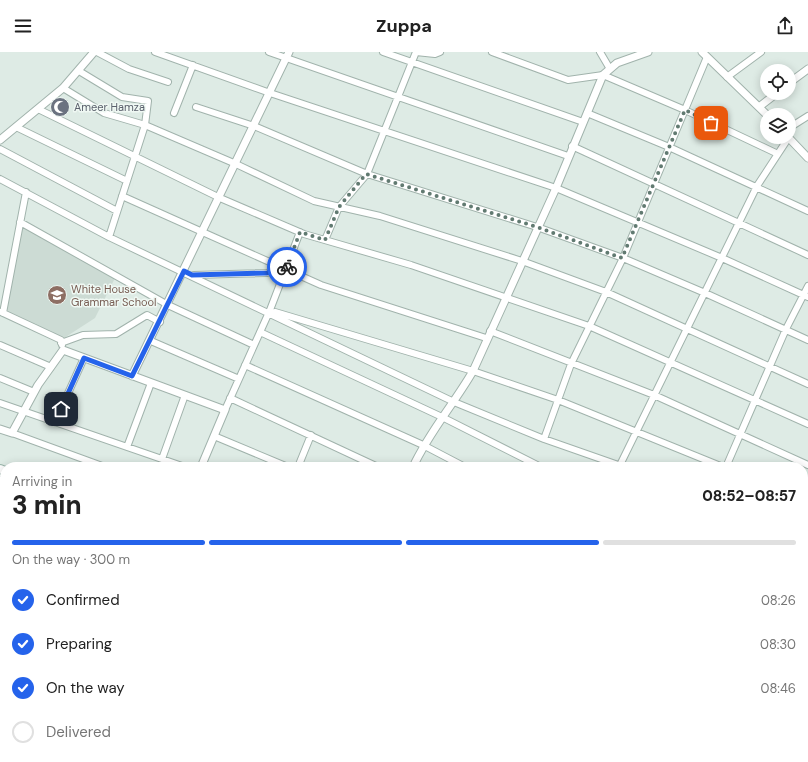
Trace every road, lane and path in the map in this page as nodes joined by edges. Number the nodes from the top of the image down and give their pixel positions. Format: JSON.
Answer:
{"nodes":[{"id":1,"x":95,"y":52,"type":"edge"},
{"id":2,"x":155,"y":52,"type":"edge"},
{"id":3,"x":269,"y":52,"type":"edge"},
{"id":4,"x":383,"y":52,"type":"edge"},
{"id":5,"x":440,"y":52,"type":"edge"},
{"id":6,"x":492,"y":52,"type":"edge"},
{"id":7,"x":600,"y":52,"type":"edge"},
{"id":8,"x":648,"y":52,"type":"edge"},
{"id":9,"x":761,"y":52,"type":"edge"},
{"id":10,"x":287,"y":55,"type":"edge"},
{"id":11,"x":704,"y":55,"type":"edge"},
{"id":12,"x":411,"y":62,"type":"junction"},
{"id":13,"x":193,"y":65,"type":"junction"},
{"id":14,"x":610,"y":69,"type":"junction"},
{"id":15,"x":808,"y":69,"type":"edge"},
{"id":16,"x":79,"y":70,"type":"junction"},
{"id":17,"x":603,"y":76,"type":"junction"},
{"id":18,"x":727,"y":77,"type":"junction"},
{"id":19,"x":796,"y":78,"type":"edge"},
{"id":20,"x":168,"y":82,"type":"dead end"},
{"id":21,"x":64,"y":88,"type":"junction"},
{"id":22,"x":270,"y":93,"type":"junction"},
{"id":23,"x":397,"y":97,"type":"junction"},
{"id":24,"x":768,"y":100,"type":"edge"},
{"id":25,"x":196,"y":107,"type":"dead end"},
{"id":26,"x":759,"y":107,"type":"joint"},
{"id":27,"x":38,"y":109,"type":"junction"},
{"id":28,"x":685,"y":110,"type":"junction"},
{"id":29,"x":174,"y":113,"type":"dead end"},
{"id":30,"x":587,"y":113,"type":"junction"},
{"id":31,"x":808,"y":116,"type":"edge"},
{"id":32,"x":583,"y":122,"type":"junction"},
{"id":33,"x":796,"y":124,"type":"edge"},
{"id":34,"x":145,"y":125,"type":"junction"},
{"id":35,"x":254,"y":126,"type":"junction"},
{"id":36,"x":16,"y":127,"type":"junction"},
{"id":37,"x":384,"y":131,"type":"junction"},
{"id":38,"x":0,"y":140,"type":"edge"},
{"id":39,"x":784,"y":144,"type":"edge"},
{"id":40,"x":795,"y":144,"type":"edge"},
{"id":41,"x":572,"y":146,"type":"junction"},
{"id":42,"x":669,"y":147,"type":"junction"},
{"id":43,"x":0,"y":149,"type":"edge"},
{"id":44,"x":778,"y":154,"type":"junction"},
{"id":45,"x":135,"y":156,"type":"junction"},
{"id":46,"x":568,"y":156,"type":"junction"},
{"id":47,"x":808,"y":158,"type":"edge"},
{"id":48,"x":236,"y":164,"type":"junction"},
{"id":49,"x":366,"y":174,"type":"junction"},
{"id":50,"x":0,"y":179,"type":"edge"},
{"id":51,"x":127,"y":181,"type":"junction"},
{"id":52,"x":653,"y":185,"type":"junction"},
{"id":53,"x":756,"y":186,"type":"junction"},
{"id":54,"x":556,"y":188,"type":"junction"},
{"id":55,"x":26,"y":192,"type":"junction"},
{"id":56,"x":122,"y":196,"type":"junction"},
{"id":57,"x":220,"y":198,"type":"junction"},
{"id":58,"x":339,"y":207,"type":"junction"},
{"id":59,"x":117,"y":211,"type":"junction"},
{"id":60,"x":808,"y":211,"type":"edge"},
{"id":61,"x":638,"y":221,"type":"junction"},
{"id":62,"x":20,"y":222,"type":"junction"},
{"id":63,"x":739,"y":222,"type":"junction"},
{"id":64,"x":537,"y":227,"type":"junction"},
{"id":65,"x":203,"y":232,"type":"junction"},
{"id":66,"x":300,"y":232,"type":"junction"},
{"id":67,"x":109,"y":236,"type":"junction"},
{"id":68,"x":325,"y":240,"type":"junction"},
{"id":69,"x":808,"y":255,"type":"edge"},
{"id":70,"x":622,"y":258,"type":"junction"},
{"id":71,"x":722,"y":258,"type":"junction"},
{"id":72,"x":522,"y":261,"type":"junction"},
{"id":73,"x":283,"y":270,"type":"junction"},
{"id":74,"x":184,"y":271,"type":"junction"},
{"id":75,"x":192,"y":275,"type":"junction"},
{"id":76,"x":808,"y":286,"type":"edge"},
{"id":77,"x":606,"y":292,"type":"junction"},
{"id":78,"x":705,"y":293,"type":"junction"},
{"id":79,"x":806,"y":296,"type":"edge"},
{"id":80,"x":506,"y":297,"type":"junction"},
{"id":81,"x":168,"y":305,"type":"junction"},
{"id":82,"x":269,"y":311,"type":"junction"},
{"id":83,"x":2,"y":312,"type":"edge"},
{"id":84,"x":160,"y":322,"type":"junction"},
{"id":85,"x":589,"y":326,"type":"junction"},
{"id":86,"x":688,"y":328,"type":"junction"},
{"id":87,"x":786,"y":329,"type":"junction"},
{"id":88,"x":490,"y":331,"type":"junction"},
{"id":89,"x":260,"y":332,"type":"junction"},
{"id":90,"x":486,"y":338,"type":"junction"},
{"id":91,"x":808,"y":340,"type":"edge"},
{"id":92,"x":150,"y":341,"type":"junction"},
{"id":93,"x":0,"y":344,"type":"edge"},
{"id":94,"x":254,"y":345,"type":"junction"},
{"id":95,"x":62,"y":347,"type":"junction"},
{"id":96,"x":84,"y":358,"type":"junction"},
{"id":97,"x":670,"y":363,"type":"junction"},
{"id":98,"x":571,"y":364,"type":"junction"},
{"id":99,"x":245,"y":365,"type":"junction"},
{"id":100,"x":51,"y":367,"type":"junction"},
{"id":101,"x":769,"y":367,"type":"junction"},
{"id":102,"x":472,"y":371,"type":"junction"},
{"id":103,"x":132,"y":376,"type":"junction"},
{"id":104,"x":0,"y":378,"type":"edge"},
{"id":105,"x":239,"y":379,"type":"junction"},
{"id":106,"x":151,"y":383,"type":"junction"},
{"id":107,"x":808,"y":384,"type":"edge"},
{"id":108,"x":34,"y":392,"type":"junction"},
{"id":109,"x":185,"y":395,"type":"junction"},
{"id":110,"x":654,"y":396,"type":"junction"},
{"id":111,"x":230,"y":398,"type":"junction"},
{"id":112,"x":756,"y":399,"type":"junction"},
{"id":113,"x":558,"y":400,"type":"junction"},
{"id":114,"x":454,"y":402,"type":"junction"},
{"id":115,"x":0,"y":403,"type":"edge"},
{"id":116,"x":225,"y":410,"type":"junction"},
{"id":117,"x":24,"y":411,"type":"junction"},
{"id":118,"x":442,"y":417,"type":"junction"},
{"id":119,"x":55,"y":422,"type":"junction"},
{"id":120,"x":808,"y":424,"type":"edge"},
{"id":121,"x":0,"y":429,"type":"edge"},
{"id":122,"x":637,"y":431,"type":"junction"},
{"id":123,"x":12,"y":433,"type":"junction"},
{"id":124,"x":740,"y":434,"type":"junction"},
{"id":125,"x":311,"y":435,"type":"junction"},
{"id":126,"x":214,"y":436,"type":"junction"},
{"id":127,"x":544,"y":439,"type":"junction"},
{"id":128,"x":423,"y":445,"type":"junction"},
{"id":129,"x":127,"y":447,"type":"junction"},
{"id":130,"x":162,"y":459,"type":"junction"},
{"id":131,"x":91,"y":462,"type":"edge"},
{"id":132,"x":171,"y":462,"type":"edge"},
{"id":133,"x":203,"y":462,"type":"edge"},
{"id":134,"x":276,"y":462,"type":"edge"},
{"id":135,"x":300,"y":462,"type":"edge"},
{"id":136,"x":368,"y":462,"type":"edge"},
{"id":137,"x":415,"y":462,"type":"edge"},
{"id":138,"x":455,"y":462,"type":"edge"},
{"id":139,"x":527,"y":462,"type":"edge"},
{"id":140,"x":610,"y":462,"type":"edge"},
{"id":141,"x":624,"y":462,"type":"edge"},
{"id":142,"x":711,"y":462,"type":"edge"},
{"id":143,"x":728,"y":462,"type":"edge"},
{"id":144,"x":801,"y":462,"type":"edge"}],
"edges":[{"from":1,"to":16,"type":"street"},
{"from":1,"to":20,"type":"street"},
{"from":2,"to":13,"type":"street"},
{"from":3,"to":10,"type":"street"},
{"from":4,"to":12,"type":"street"},
{"from":5,"to":12,"type":"street"},
{"from":6,"to":17,"type":"street"},
{"from":7,"to":14,"type":"street"},
{"from":8,"to":14,"type":"street"},
{"from":9,"to":18,"type":"street"},
{"from":10,"to":22,"type":"street"},
{"from":10,"to":23,"type":"street"},
{"from":11,"to":18,"type":"street"},
{"from":11,"to":28,"type":"street"},
{"from":12,"to":23,"type":"street"},
{"from":12,"to":32,"type":"street"},
{"from":13,"to":22,"type":"street"},
{"from":13,"to":29,"type":"street"},
{"from":14,"to":17,"type":"street"},
{"from":15,"to":19,"type":"street"},
{"from":16,"to":21,"type":"street"},
{"from":16,"to":34,"type":"street"},
{"from":17,"to":28,"type":"street"},
{"from":17,"to":30,"type":"street"},
{"from":18,"to":26,"type":"street"},
{"from":21,"to":27,"type":"street"},
{"from":21,"to":34,"type":"street"},
{"from":22,"to":35,"type":"street"},
{"from":22,"to":37,"type":"street"},
{"from":23,"to":37,"type":"street"},
{"from":23,"to":46,"type":"street"},
{"from":24,"to":26,"type":"street"},
{"from":25,"to":35,"type":"street"},
{"from":27,"to":36,"type":"street"},
{"from":27,"to":45,"type":"street"},
{"from":28,"to":42,"type":"street"},
{"from":28,"to":44,"type":"street"},
{"from":30,"to":32,"type":"street"},
{"from":30,"to":42,"type":"street"},
{"from":31,"to":33,"type":"street"},
{"from":32,"to":41,"type":"street"},
{"from":34,"to":45,"type":"street"},
{"from":34,"to":48,"type":"street"},
{"from":35,"to":48,"type":"street"},
{"from":35,"to":49,"type":"street"},
{"from":36,"to":38,"type":"street"},
{"from":36,"to":51,"type":"street"},
{"from":37,"to":49,"type":"street"},
{"from":37,"to":54,"type":"street"},
{"from":39,"to":44,"type":"street"},
{"from":40,"to":47,"type":"street"},
{"from":41,"to":46,"type":"street"},
{"from":41,"to":52,"type":"street"},
{"from":42,"to":52,"type":"street"},
{"from":42,"to":53,"type":"street"},
{"from":43,"to":59,"type":"street"},
{"from":44,"to":53,"type":"street"},
{"from":45,"to":51,"type":"street"},
{"from":45,"to":57,"type":"street"},
{"from":46,"to":54,"type":"street"},
{"from":48,"to":57,"type":"street"},
{"from":48,"to":58,"type":"street"},
{"from":49,"to":58,"type":"street"},
{"from":49,"to":64,"type":"street"},
{"from":50,"to":55,"type":"street"},
{"from":51,"to":56,"type":"street"},
{"from":52,"to":61,"type":"street"},
{"from":52,"to":63,"type":"street"},
{"from":53,"to":60,"type":"street"},
{"from":53,"to":63,"type":"street"},
{"from":54,"to":61,"type":"street"},
{"from":54,"to":64,"type":"street"},
{"from":55,"to":62,"type":"street"},
{"from":55,"to":67,"type":"street"},
{"from":56,"to":59,"type":"street"},
{"from":56,"to":65,"type":"street"},
{"from":57,"to":65,"type":"street"},
{"from":57,"to":66,"type":"street"},
{"from":58,"to":68,"type":"street"},
{"from":58,"to":72,"type":"street"},
{"from":59,"to":67,"type":"street"},
{"from":61,"to":70,"type":"street"},
{"from":61,"to":71,"type":"street"},
{"from":62,"to":81,"type":"street"},
{"from":62,"to":83,"type":"street"},
{"from":63,"to":69,"type":"street"},
{"from":63,"to":71,"type":"street"},
{"from":64,"to":70,"type":"street"},
{"from":64,"to":72,"type":"street"},
{"from":65,"to":73,"type":"street"},
{"from":65,"to":74,"type":"street"},
{"from":66,"to":68,"type":"street"},
{"from":66,"to":73,"type":"street"},
{"from":67,"to":74,"type":"street"},
{"from":68,"to":80,"type":"street"},
{"from":70,"to":77,"type":"street"},
{"from":70,"to":78,"type":"street"},
{"from":71,"to":78,"type":"street"},
{"from":71,"to":79,"type":"street"},
{"from":72,"to":77,"type":"street"},
{"from":72,"to":80,"type":"street"},
{"from":73,"to":75,"type":"street"},
{"from":73,"to":82,"type":"street"},
{"from":73,"to":90,"type":"street"},
{"from":74,"to":75,"type":"street"},
{"from":74,"to":81,"type":"street"},
{"from":75,"to":82,"type":"street"},
{"from":76,"to":79,"type":"street"},
{"from":77,"to":85,"type":"street"},
{"from":77,"to":86,"type":"street"},
{"from":78,"to":86,"type":"street"},
{"from":78,"to":87,"type":"street"},
{"from":79,"to":87,"type":"street"},
{"from":80,"to":85,"type":"street"},
{"from":80,"to":88,"type":"street"},
{"from":81,"to":84,"type":"street"},
{"from":81,"to":94,"type":"street"},
{"from":82,"to":89,"type":"street"},
{"from":82,"to":102,"type":"street"},
{"from":82,"to":114,"type":"street"},
{"from":83,"to":95,"type":"street"},
{"from":84,"to":92,"type":"street"},
{"from":84,"to":95,"type":"street"},
{"from":85,"to":97,"type":"street"},
{"from":85,"to":98,"type":"street"},
{"from":86,"to":97,"type":"street"},
{"from":86,"to":101,"type":"street"},
{"from":87,"to":91,"type":"street"},
{"from":87,"to":101,"type":"street"},
{"from":88,"to":90,"type":"street"},
{"from":88,"to":98,"type":"street"},
{"from":89,"to":94,"type":"street"},
{"from":89,"to":118,"type":"street"},
{"from":90,"to":102,"type":"street"},
{"from":92,"to":103,"type":"street"},
{"from":92,"to":105,"type":"street"},
{"from":93,"to":100,"type":"street"},
{"from":94,"to":99,"type":"street"},
{"from":95,"to":96,"type":"street"},
{"from":95,"to":100,"type":"street"},
{"from":96,"to":103,"type":"street"},
{"from":96,"to":119,"type":"street"},
{"from":97,"to":110,"type":"street"},
{"from":97,"to":112,"type":"street"},
{"from":98,"to":110,"type":"street"},
{"from":98,"to":113,"type":"street"},
{"from":99,"to":105,"type":"street"},
{"from":99,"to":128,"type":"street"},
{"from":100,"to":108,"type":"street"},
{"from":101,"to":107,"type":"street"},
{"from":101,"to":112,"type":"street"},
{"from":102,"to":113,"type":"street"},
{"from":102,"to":114,"type":"street"},
{"from":103,"to":106,"type":"street"},
{"from":104,"to":108,"type":"street"},
{"from":105,"to":111,"type":"street"},
{"from":106,"to":109,"type":"street"},
{"from":106,"to":129,"type":"street"},
{"from":108,"to":117,"type":"street"},
{"from":109,"to":116,"type":"street"},
{"from":109,"to":130,"type":"street"},
{"from":110,"to":122,"type":"street"},
{"from":110,"to":124,"type":"street"},
{"from":111,"to":116,"type":"street"},
{"from":111,"to":125,"type":"street"},
{"from":112,"to":120,"type":"street"},
{"from":112,"to":124,"type":"street"},
{"from":113,"to":122,"type":"street"},
{"from":113,"to":127,"type":"street"},
{"from":114,"to":118,"type":"street"},
{"from":114,"to":127,"type":"street"},
{"from":115,"to":117,"type":"street"},
{"from":116,"to":126,"type":"street"},
{"from":117,"to":119,"type":"street"},
{"from":117,"to":123,"type":"street"},
{"from":118,"to":128,"type":"street"},
{"from":118,"to":139,"type":"street"},
{"from":119,"to":129,"type":"street"},
{"from":121,"to":123,"type":"street"},
{"from":122,"to":141,"type":"street"},
{"from":122,"to":142,"type":"street"},
{"from":123,"to":131,"type":"street"},
{"from":124,"to":143,"type":"street"},
{"from":124,"to":144,"type":"street"},
{"from":125,"to":135,"type":"street"},
{"from":125,"to":136,"type":"street"},
{"from":126,"to":133,"type":"street"},
{"from":126,"to":134,"type":"street"},
{"from":127,"to":140,"type":"street"},
{"from":128,"to":137,"type":"street"},
{"from":128,"to":138,"type":"street"},
{"from":129,"to":130,"type":"street"},
{"from":130,"to":132,"type":"street"}]}
